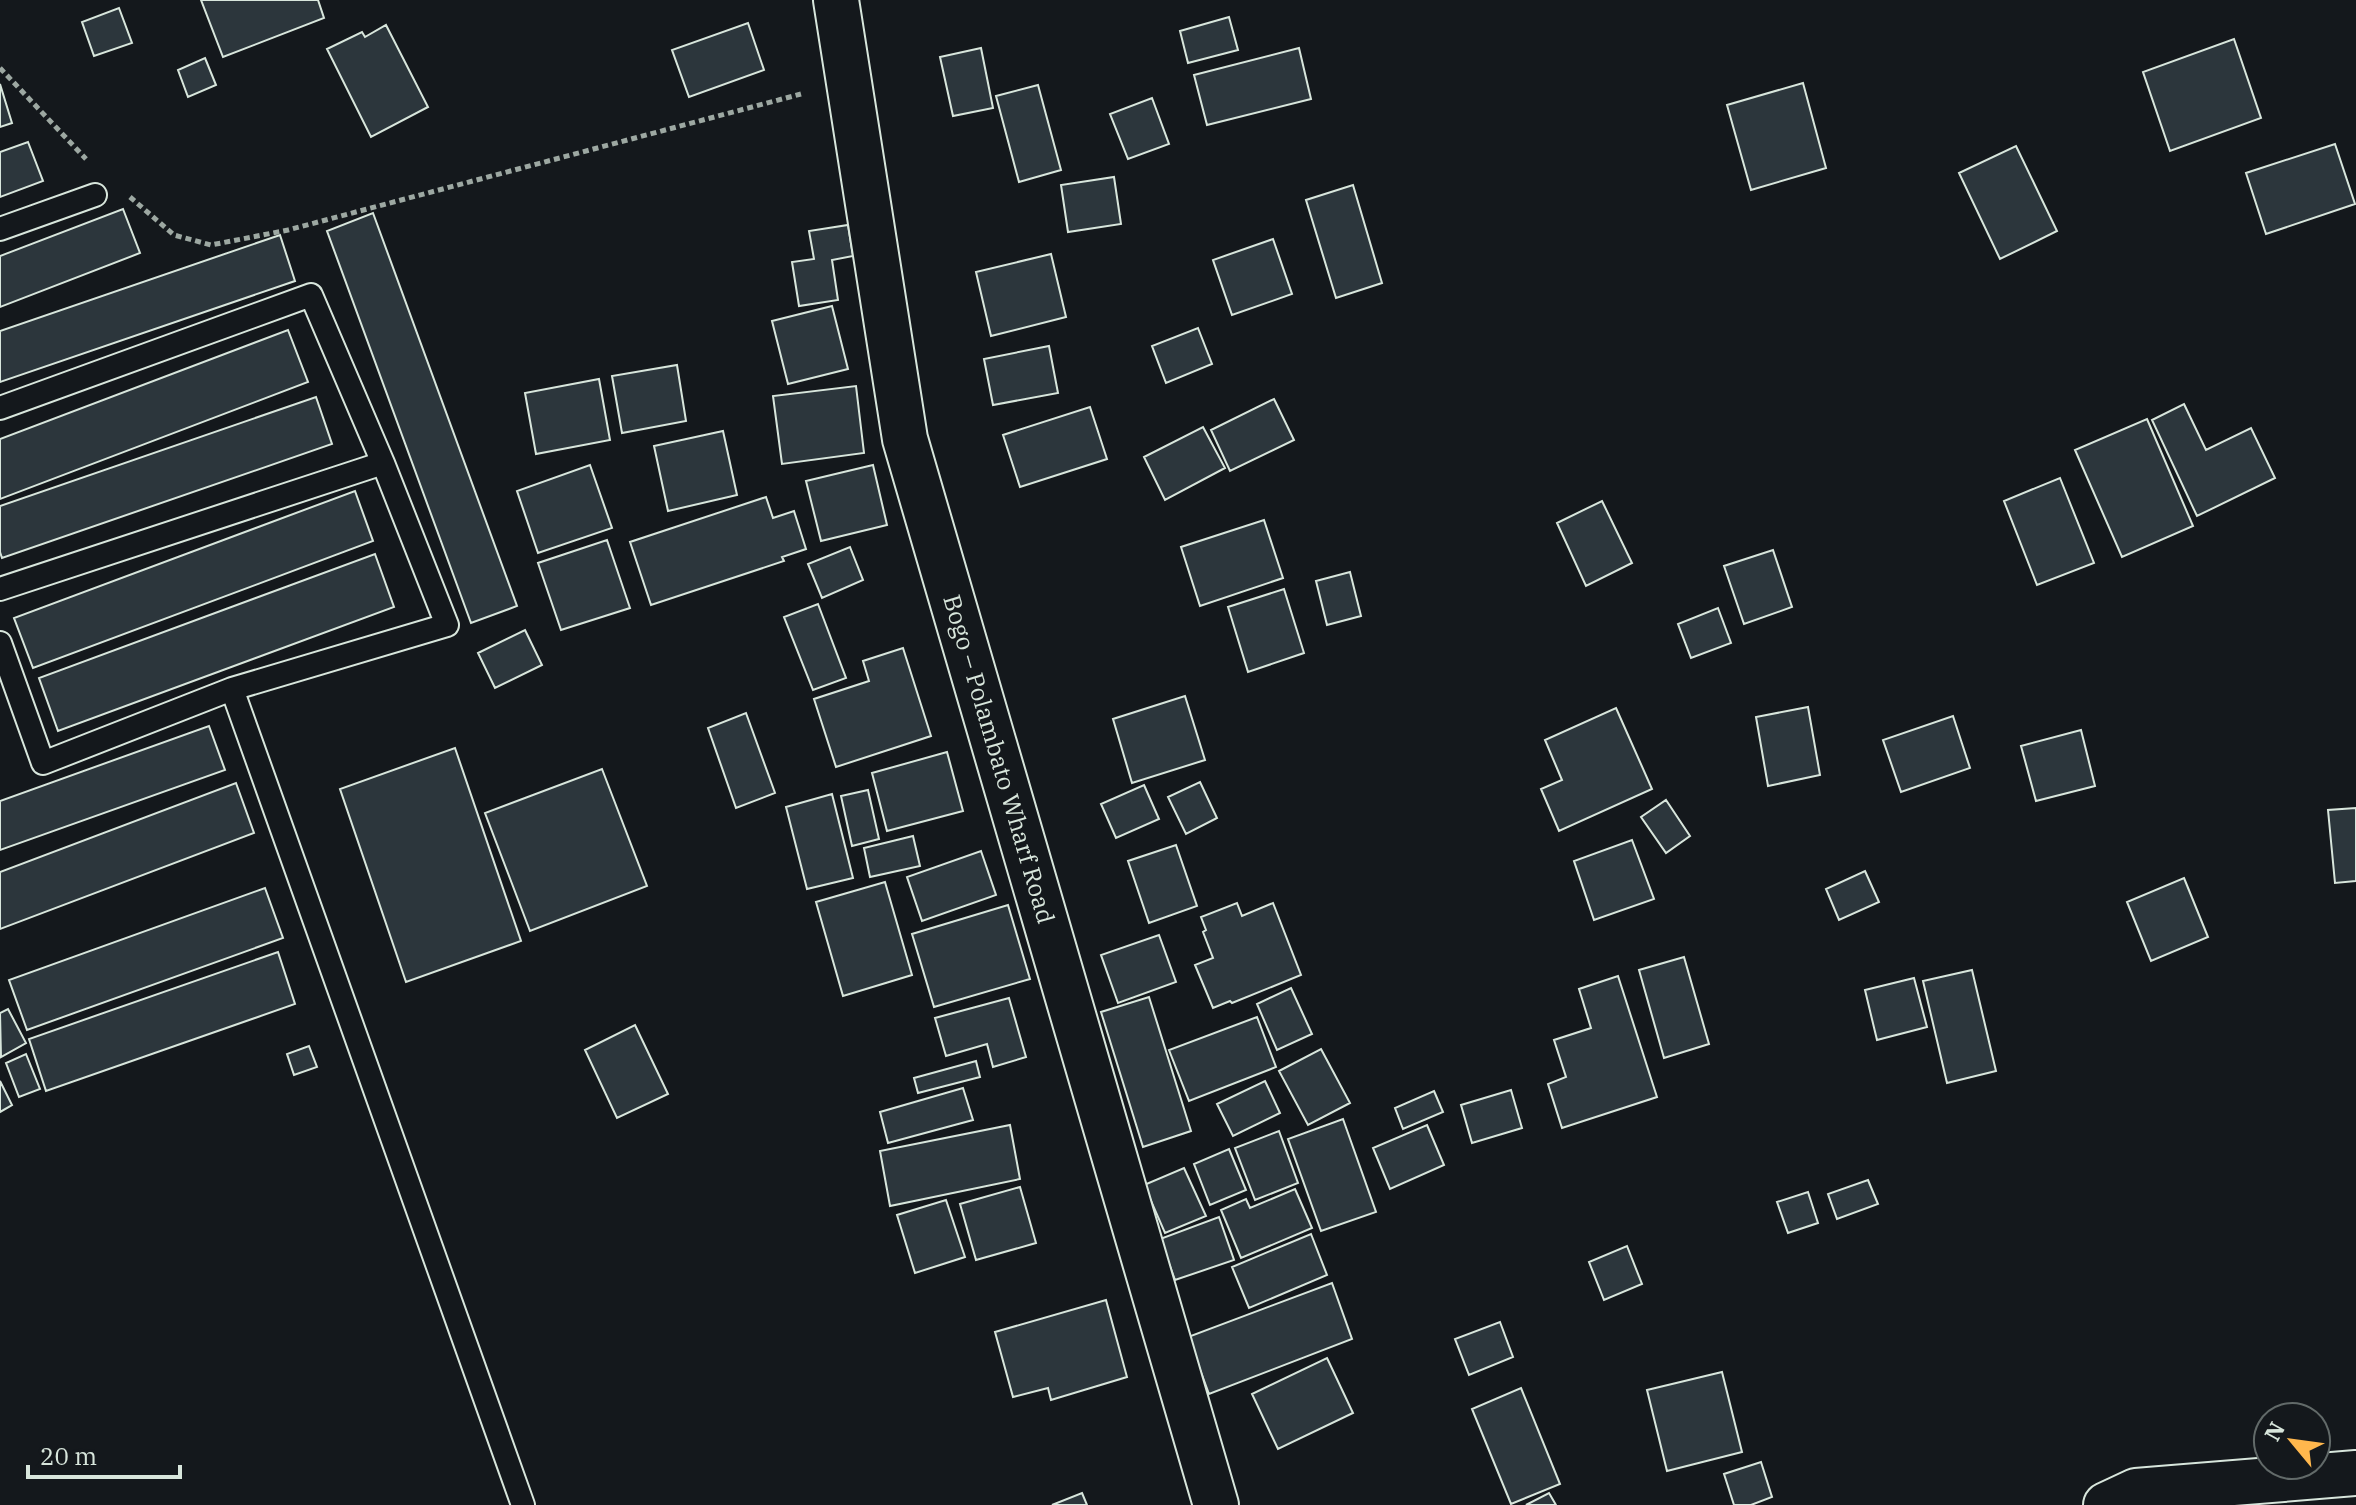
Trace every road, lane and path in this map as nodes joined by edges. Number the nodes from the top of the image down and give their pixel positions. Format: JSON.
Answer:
{"nodes":[{"id":1,"x":836,"y":0,"type":"edge"},
{"id":2,"x":849,"y":81,"type":"junction"},
{"id":3,"x":95,"y":195,"type":"dead end"},
{"id":4,"x":0,"y":229,"type":"edge"},
{"id":5,"x":288,"y":230,"type":"dead end"},
{"id":6,"x":0,"y":408,"type":"edge"},
{"id":7,"x":383,"y":463,"type":"junction"},
{"id":8,"x":0,"y":589,"type":"edge"},
{"id":9,"x":0,"y":643,"type":"edge"},
{"id":10,"x":232,"y":689,"type":"junction"},
{"id":11,"x":2356,"y":1473,"type":"edge"},
{"id":12,"x":523,"y":1505,"type":"edge"},
{"id":13,"x":1216,"y":1505,"type":"edge"},
{"id":14,"x":2106,"y":1505,"type":"edge"}],
"edges":[{"from":1,"to":2,"type":"main road","name":"Bogo – Polambato Wharf Road"},
{"from":2,"to":5,"type":"path"},
{"from":2,"to":13,"type":"main road","name":"Bogo – Polambato Wharf Road"},
{"from":3,"to":4,"type":"lane"},
{"from":6,"to":7,"type":"lane"},
{"from":7,"to":8,"type":"lane"},
{"from":7,"to":10,"type":"lane"},
{"from":9,"to":10,"type":"lane"},
{"from":10,"to":12,"type":"lane"},
{"from":11,"to":14,"type":"main road"}]}
